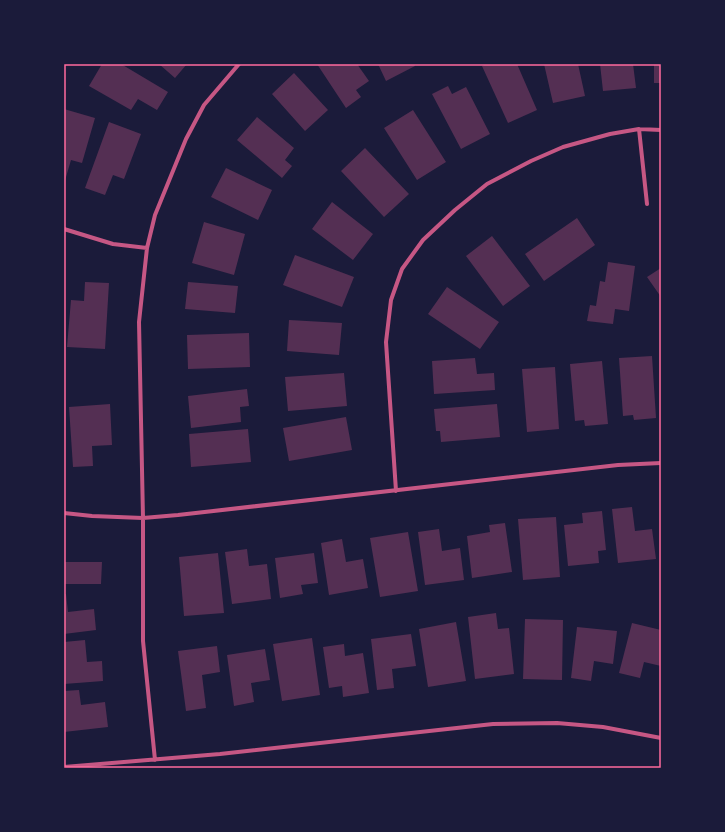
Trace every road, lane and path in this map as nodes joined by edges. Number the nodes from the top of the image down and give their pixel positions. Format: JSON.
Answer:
{"nodes":[{"id":1,"x":239,"y":64,"type":"edge"},
{"id":2,"x":639,"y":130,"type":"junction"},
{"id":3,"x":661,"y":130,"type":"edge"},
{"id":4,"x":647,"y":204,"type":"dead end"},
{"id":5,"x":64,"y":229,"type":"edge"},
{"id":6,"x":147,"y":248,"type":"junction"},
{"id":7,"x":661,"y":463,"type":"edge"},
{"id":8,"x":396,"y":491,"type":"junction"},
{"id":9,"x":64,"y":512,"type":"edge"},
{"id":10,"x":143,"y":518,"type":"junction"},
{"id":11,"x":661,"y":738,"type":"edge"},
{"id":12,"x":155,"y":760,"type":"junction"},
{"id":13,"x":64,"y":767,"type":"edge"}],
"edges":[{"from":1,"to":6,"type":"street"},
{"from":2,"to":3,"type":"street"},
{"from":2,"to":4,"type":"street"},
{"from":2,"to":8,"type":"street"},
{"from":5,"to":6,"type":"street"},
{"from":6,"to":10,"type":"street"},
{"from":7,"to":8,"type":"street"},
{"from":8,"to":10,"type":"street"},
{"from":9,"to":10,"type":"street"},
{"from":10,"to":12,"type":"street"},
{"from":11,"to":12,"type":"street"},
{"from":12,"to":13,"type":"street"}]}
